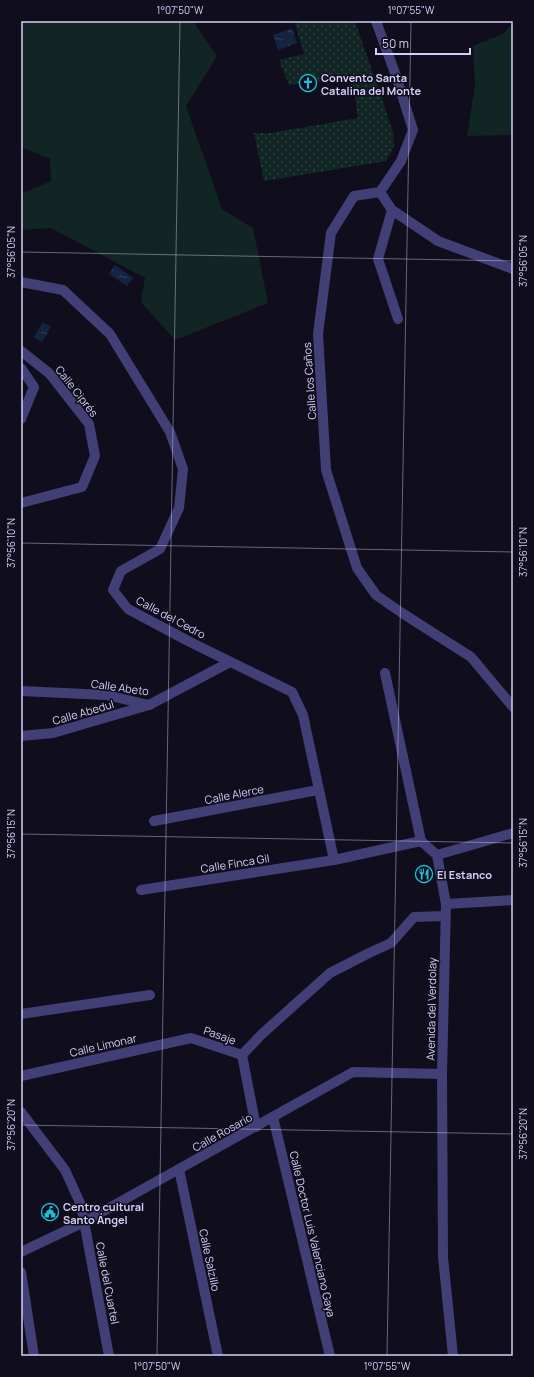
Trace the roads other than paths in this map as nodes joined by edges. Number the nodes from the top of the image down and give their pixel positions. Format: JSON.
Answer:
{"nodes":[{"id":1,"x":376,"y":21,"type":"edge"},
{"id":2,"x":380,"y":192,"type":"junction"},
{"id":3,"x":392,"y":210,"type":"junction"},
{"id":4,"x":513,"y":269,"type":"edge"},
{"id":5,"x":21,"y":282,"type":"edge"},
{"id":6,"x":398,"y":319,"type":"dead end"},
{"id":7,"x":21,"y":351,"type":"edge"},
{"id":8,"x":21,"y":368,"type":"edge"},
{"id":9,"x":21,"y":419,"type":"edge"},
{"id":10,"x":21,"y":503,"type":"edge"},
{"id":11,"x":230,"y":662,"type":"junction"},
{"id":12,"x":385,"y":673,"type":"dead end"},
{"id":13,"x":21,"y":691,"type":"edge"},
{"id":14,"x":150,"y":705,"type":"junction"},
{"id":15,"x":513,"y":707,"type":"edge"},
{"id":16,"x":21,"y":736,"type":"edge"},
{"id":17,"x":318,"y":790,"type":"junction"},
{"id":18,"x":154,"y":821,"type":"dead end"},
{"id":19,"x":513,"y":833,"type":"edge"},
{"id":20,"x":421,"y":841,"type":"junction"},
{"id":21,"x":437,"y":855,"type":"junction"},
{"id":22,"x":334,"y":860,"type":"junction"},
{"id":23,"x":141,"y":890,"type":"dead end"},
{"id":24,"x":513,"y":900,"type":"edge"},
{"id":25,"x":446,"y":904,"type":"junction"},
{"id":26,"x":445,"y":916,"type":"junction"},
{"id":27,"x":150,"y":996,"type":"dead end"},
{"id":28,"x":21,"y":1014,"type":"edge"},
{"id":29,"x":191,"y":1038,"type":"joint"},
{"id":30,"x":242,"y":1055,"type":"junction"},
{"id":31,"x":442,"y":1074,"type":"junction"},
{"id":32,"x":21,"y":1076,"type":"edge"},
{"id":33,"x":21,"y":1112,"type":"edge"},
{"id":34,"x":273,"y":1117,"type":"junction"},
{"id":35,"x":256,"y":1127,"type":"junction"},
{"id":36,"x":179,"y":1169,"type":"junction"},
{"id":37,"x":84,"y":1222,"type":"junction"},
{"id":38,"x":21,"y":1252,"type":"edge"},
{"id":39,"x":21,"y":1272,"type":"edge"},
{"id":40,"x":34,"y":1356,"type":"edge"},
{"id":41,"x":109,"y":1356,"type":"edge"},
{"id":42,"x":218,"y":1356,"type":"edge"},
{"id":43,"x":330,"y":1356,"type":"edge"},
{"id":44,"x":453,"y":1356,"type":"edge"}],
"edges":[{"from":1,"to":2,"type":"street"},
{"from":2,"to":3,"type":"street"},
{"from":2,"to":15,"type":"street","name":"Calle los Caños"},
{"from":3,"to":4,"type":"street"},
{"from":3,"to":6,"type":"street"},
{"from":5,"to":11,"type":"street","name":"Calle del Cedro"},
{"from":7,"to":10,"type":"street","name":"Calle Ciprés"},
{"from":8,"to":9,"type":"street"},
{"from":11,"to":14,"type":"street","name":"Calle Abeto"},
{"from":11,"to":17,"type":"street","name":"Calle del Cedro"},
{"from":12,"to":20,"type":"street"},
{"from":13,"to":14,"type":"street","name":"Calle Abeto"},
{"from":14,"to":16,"type":"street","name":"Calle Abedul"},
{"from":17,"to":18,"type":"street","name":"Calle Alerce"},
{"from":17,"to":22,"type":"street","name":"Calle del Cedro"},
{"from":19,"to":21,"type":"street"},
{"from":20,"to":21,"type":"street"},
{"from":20,"to":22,"type":"street"},
{"from":21,"to":25,"type":"street","name":"Avenida del Verdolay"},
{"from":22,"to":23,"type":"street","name":"Calle Finca Gil"},
{"from":24,"to":25,"type":"street"},
{"from":25,"to":26,"type":"street","name":"Avenida del Verdolay"},
{"from":26,"to":30,"type":"street"},
{"from":26,"to":31,"type":"street","name":"Avenida del Verdolay"},
{"from":27,"to":28,"type":"street"},
{"from":29,"to":30,"type":"street","name":"Pasaje"},
{"from":29,"to":32,"type":"street","name":"Calle Limonar"},
{"from":30,"to":35,"type":"street"},
{"from":31,"to":34,"type":"street","name":"Calle Rosario"},
{"from":31,"to":44,"type":"street","name":"Avenida del Verdolay"},
{"from":33,"to":37,"type":"street","name":"Calle del Cuartel"},
{"from":34,"to":35,"type":"street","name":"Calle Rosario"},
{"from":34,"to":43,"type":"street","name":"Calle Doctor Luis Valenciano Gaya"},
{"from":35,"to":36,"type":"street","name":"Calle Rosario"},
{"from":36,"to":37,"type":"street","name":"Calle Rosario"},
{"from":36,"to":42,"type":"street","name":"Calle Salzillo"},
{"from":37,"to":38,"type":"street","name":"Calle Rosario"},
{"from":37,"to":41,"type":"street","name":"Calle del Cuartel"},
{"from":39,"to":40,"type":"street"}]}
